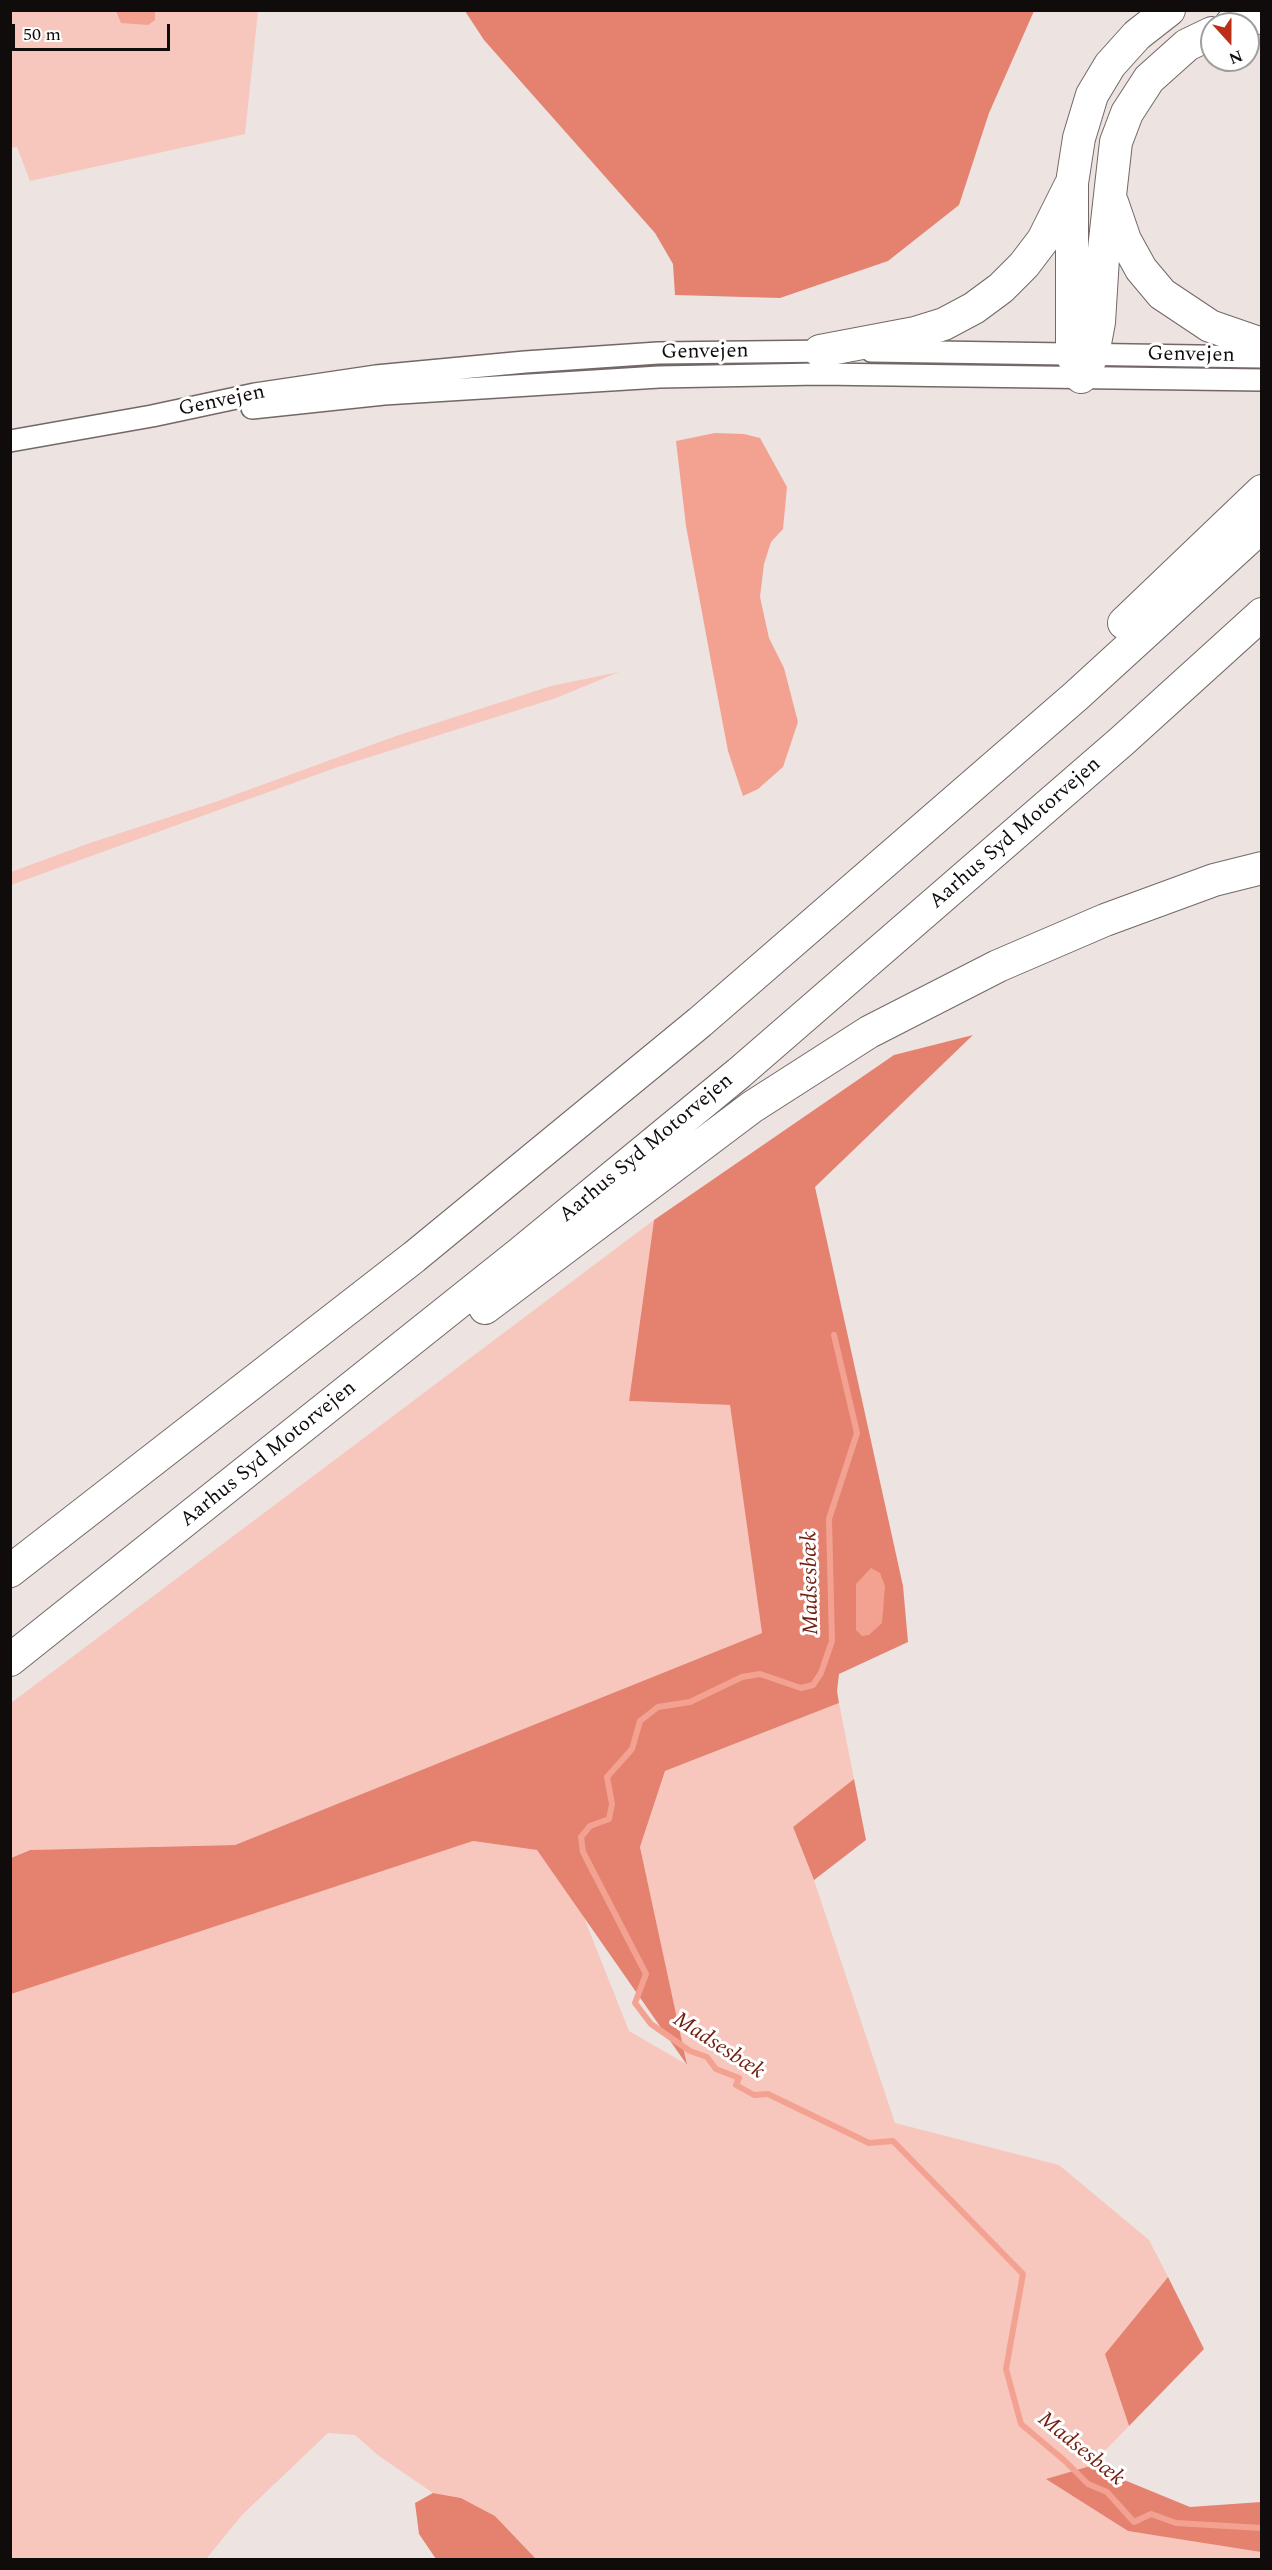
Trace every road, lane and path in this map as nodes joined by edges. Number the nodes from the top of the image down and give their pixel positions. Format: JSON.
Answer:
{"nodes":[{"id":1,"x":1169,"y":10,"type":"edge"},
{"id":2,"x":1200,"y":39,"type":"edge"},
{"id":3,"x":1072,"y":183,"type":"junction"},
{"id":4,"x":1110,"y":197,"type":"junction"},
{"id":5,"x":1262,"y":344,"type":"edge"},
{"id":6,"x":820,"y":351,"type":"junction"},
{"id":7,"x":1262,"y":357,"type":"edge"},
{"id":8,"x":1082,"y":362,"type":"junction"},
{"id":9,"x":1262,"y":380,"type":"edge"},
{"id":10,"x":152,"y":416,"type":"junction"},
{"id":11,"x":10,"y":441,"type":"edge"},
{"id":12,"x":1262,"y":491,"type":"edge"},
{"id":13,"x":1262,"y":526,"type":"edge"},
{"id":14,"x":1262,"y":614,"type":"edge"},
{"id":15,"x":910,"y":842,"type":"junction"},
{"id":16,"x":1262,"y":868,"type":"edge"},
{"id":17,"x":366,"y":1377,"type":"junction"},
{"id":18,"x":10,"y":1570,"type":"edge"},
{"id":19,"x":10,"y":1660,"type":"edge"}],
"edges":[{"from":1,"to":3,"type":"highway"},
{"from":2,"to":4,"type":"highway"},
{"from":3,"to":6,"type":"highway"},
{"from":3,"to":8,"type":"highway"},
{"from":4,"to":5,"type":"highway"},
{"from":4,"to":8,"type":"highway"},
{"from":6,"to":8,"type":"street","name":"Genvejen"},
{"from":6,"to":10,"type":"street","name":"Genvejen"},
{"from":7,"to":8,"type":"street","name":"Genvejen"},
{"from":8,"to":9,"type":"street","name":"Genvejen"},
{"from":8,"to":10,"type":"street","name":"Genvejen"},
{"from":10,"to":11,"type":"street","name":"Genvejen"},
{"from":12,"to":15,"type":"highway"},
{"from":13,"to":15,"type":"highway"},
{"from":14,"to":17,"type":"highway","name":"Aarhus Syd Motorvejen"},
{"from":15,"to":18,"type":"highway"},
{"from":16,"to":17,"type":"highway"},
{"from":17,"to":19,"type":"highway","name":"Aarhus Syd Motorvejen"}]}
